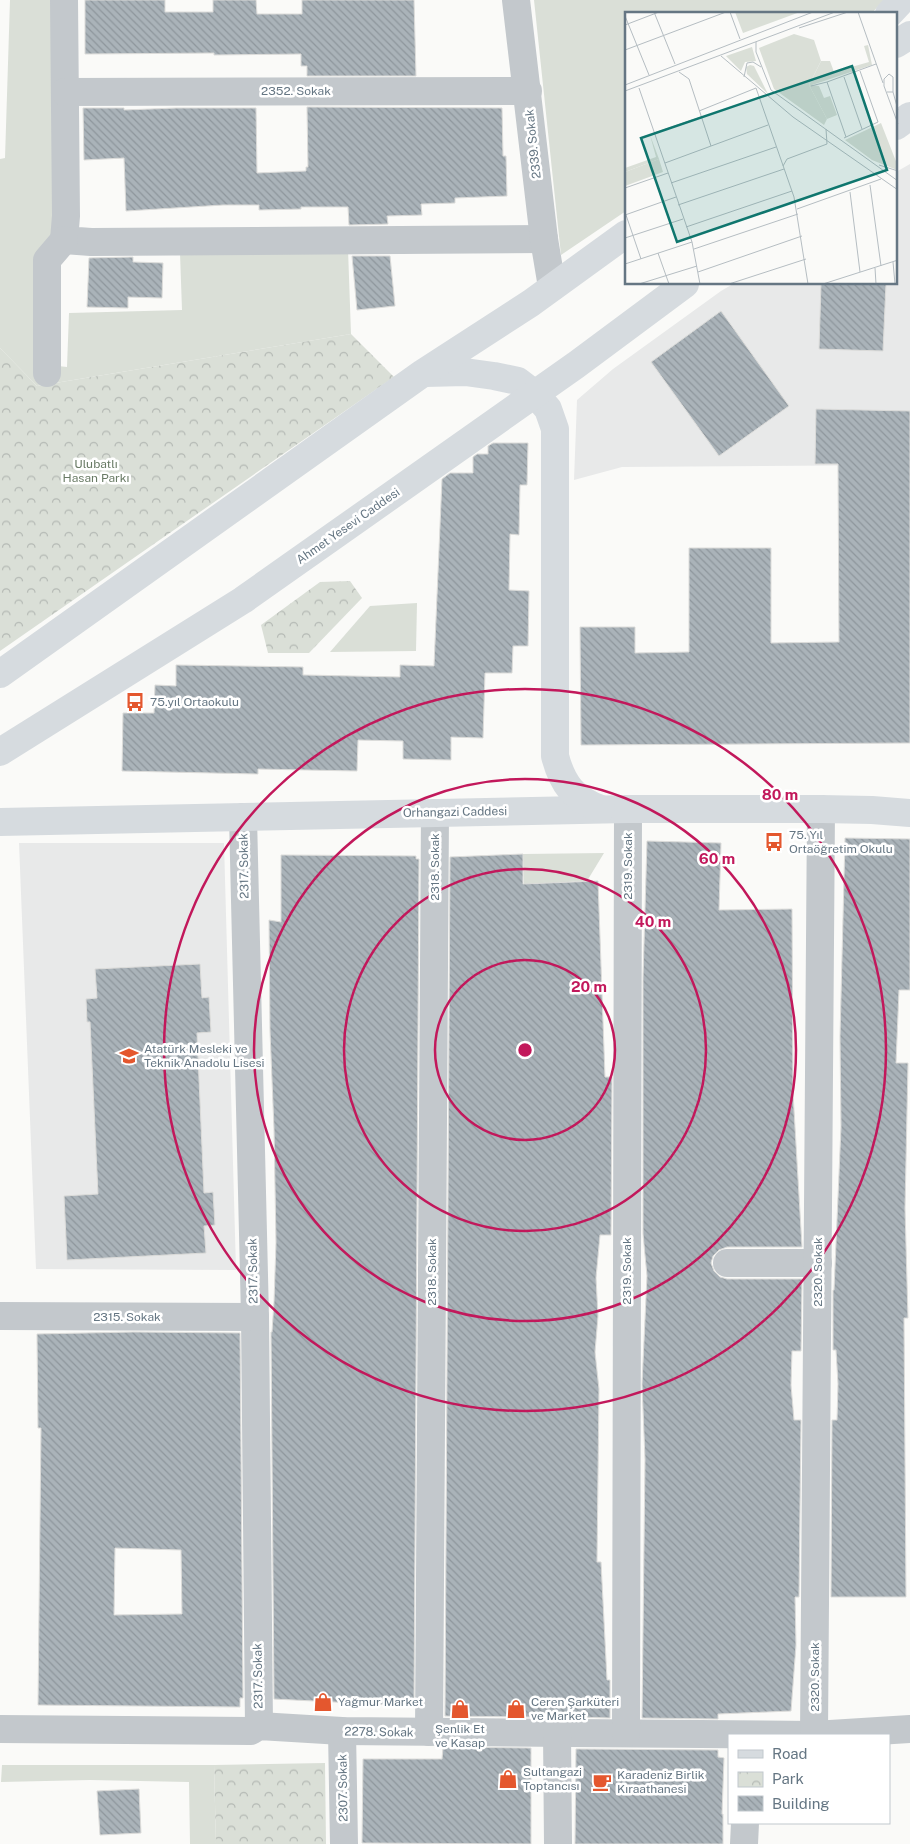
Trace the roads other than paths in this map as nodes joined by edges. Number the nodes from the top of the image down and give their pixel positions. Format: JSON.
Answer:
{"nodes":[{"id":1,"x":64,"y":0,"type":"edge"},
{"id":2,"x":516,"y":0,"type":"edge"},
{"id":3,"x":902,"y":0,"type":"edge"},
{"id":4,"x":892,"y":12,"type":"edge"},
{"id":5,"x":910,"y":35,"type":"edge"},
{"id":6,"x":898,"y":43,"type":"edge"},
{"id":7,"x":528,"y":91,"type":"junction"},
{"id":8,"x":65,"y":92,"type":"junction"},
{"id":9,"x":910,"y":116,"type":"edge"},
{"id":10,"x":898,"y":125,"type":"edge"},
{"id":11,"x":625,"y":235,"type":"edge"},
{"id":12,"x":544,"y":239,"type":"junction"},
{"id":13,"x":64,"y":240,"type":"junction"},
{"id":14,"x":684,"y":285,"type":"edge"},
{"id":15,"x":552,"y":287,"type":"junction"},
{"id":16,"x":47,"y":373,"type":"dead end"},
{"id":17,"x":423,"y":373,"type":"junction"},
{"id":18,"x":535,"y":394,"type":"junction"},
{"id":19,"x":0,"y":674,"type":"edge"},
{"id":20,"x":0,"y":752,"type":"edge"},
{"id":21,"x":821,"y":808,"type":"junction"},
{"id":22,"x":628,"y":809,"type":"junction"},
{"id":23,"x":601,"y":810,"type":"junction"},
{"id":24,"x":435,"y":813,"type":"junction"},
{"id":25,"x":910,"y":813,"type":"edge"},
{"id":26,"x":243,"y":817,"type":"junction"},
{"id":27,"x":0,"y":822,"type":"edge"},
{"id":28,"x":727,"y":1263,"type":"dead end"},
{"id":29,"x":818,"y":1263,"type":"junction"},
{"id":30,"x":0,"y":1316,"type":"edge"},
{"id":31,"x":254,"y":1317,"type":"junction"},
{"id":32,"x":258,"y":1726,"type":"junction"},
{"id":33,"x":0,"y":1729,"type":"edge"},
{"id":34,"x":910,"y":1729,"type":"edge"},
{"id":35,"x":342,"y":1731,"type":"junction"},
{"id":36,"x":429,"y":1732,"type":"junction"},
{"id":37,"x":557,"y":1733,"type":"junction"},
{"id":38,"x":626,"y":1733,"type":"junction"},
{"id":39,"x":814,"y":1734,"type":"edge"},
{"id":40,"x":830,"y":1734,"type":"edge"},
{"id":41,"x":728,"y":1735,"type":"edge"},
{"id":42,"x":744,"y":1824,"type":"edge"},
{"id":43,"x":344,"y":1844,"type":"edge"},
{"id":44,"x":558,"y":1844,"type":"edge"},
{"id":45,"x":744,"y":1844,"type":"edge"}],
"edges":[{"from":1,"to":8,"type":"street"},
{"from":2,"to":7,"type":"street","name":"2339. Sokak"},
{"from":3,"to":4,"type":"main road"},
{"from":5,"to":6,"type":"main road"},
{"from":7,"to":8,"type":"street","name":"2352. Sokak"},
{"from":7,"to":12,"type":"street","name":"2339. Sokak"},
{"from":8,"to":13,"type":"street"},
{"from":9,"to":10,"type":"main road"},
{"from":11,"to":15,"type":"main road"},
{"from":12,"to":13,"type":"street"},
{"from":12,"to":15,"type":"street","name":"2339. Sokak"},
{"from":13,"to":16,"type":"street"},
{"from":14,"to":18,"type":"main road","name":"Ahmet Yesevi Caddesi"},
{"from":15,"to":17,"type":"main road"},
{"from":17,"to":18,"type":"main road"},
{"from":17,"to":19,"type":"main road"},
{"from":18,"to":20,"type":"main road","name":"Ahmet Yesevi Caddesi"},
{"from":18,"to":23,"type":"main road"},
{"from":21,"to":22,"type":"main road","name":"Orhangazi Caddesi"},
{"from":21,"to":25,"type":"main road","name":"Orhangazi Caddesi"},
{"from":21,"to":29,"type":"street","name":"2320. Sokak"},
{"from":22,"to":23,"type":"main road","name":"Orhangazi Caddesi"},
{"from":22,"to":38,"type":"street","name":"2319. Sokak"},
{"from":23,"to":24,"type":"main road","name":"Orhangazi Caddesi"},
{"from":24,"to":26,"type":"main road","name":"Orhangazi Caddesi"},
{"from":24,"to":36,"type":"street","name":"2318. Sokak"},
{"from":26,"to":27,"type":"main road","name":"Orhangazi Caddesi"},
{"from":26,"to":31,"type":"street","name":"2317. Sokak"},
{"from":28,"to":29,"type":"street"},
{"from":29,"to":39,"type":"street","name":"2320. Sokak"},
{"from":30,"to":31,"type":"street","name":"2315. Sokak"},
{"from":31,"to":32,"type":"street","name":"2317. Sokak"},
{"from":32,"to":33,"type":"street","name":"2278. Sokak"},
{"from":32,"to":35,"type":"street","name":"2278. Sokak"},
{"from":34,"to":40,"type":"street","name":"2278. Sokak"},
{"from":35,"to":36,"type":"street","name":"2278. Sokak"},
{"from":35,"to":43,"type":"street","name":"2307. Sokak"},
{"from":36,"to":37,"type":"street","name":"2278. Sokak"},
{"from":37,"to":38,"type":"street","name":"2278. Sokak"},
{"from":37,"to":44,"type":"street"},
{"from":38,"to":41,"type":"street","name":"2278. Sokak"},
{"from":42,"to":45,"type":"street"}]}
